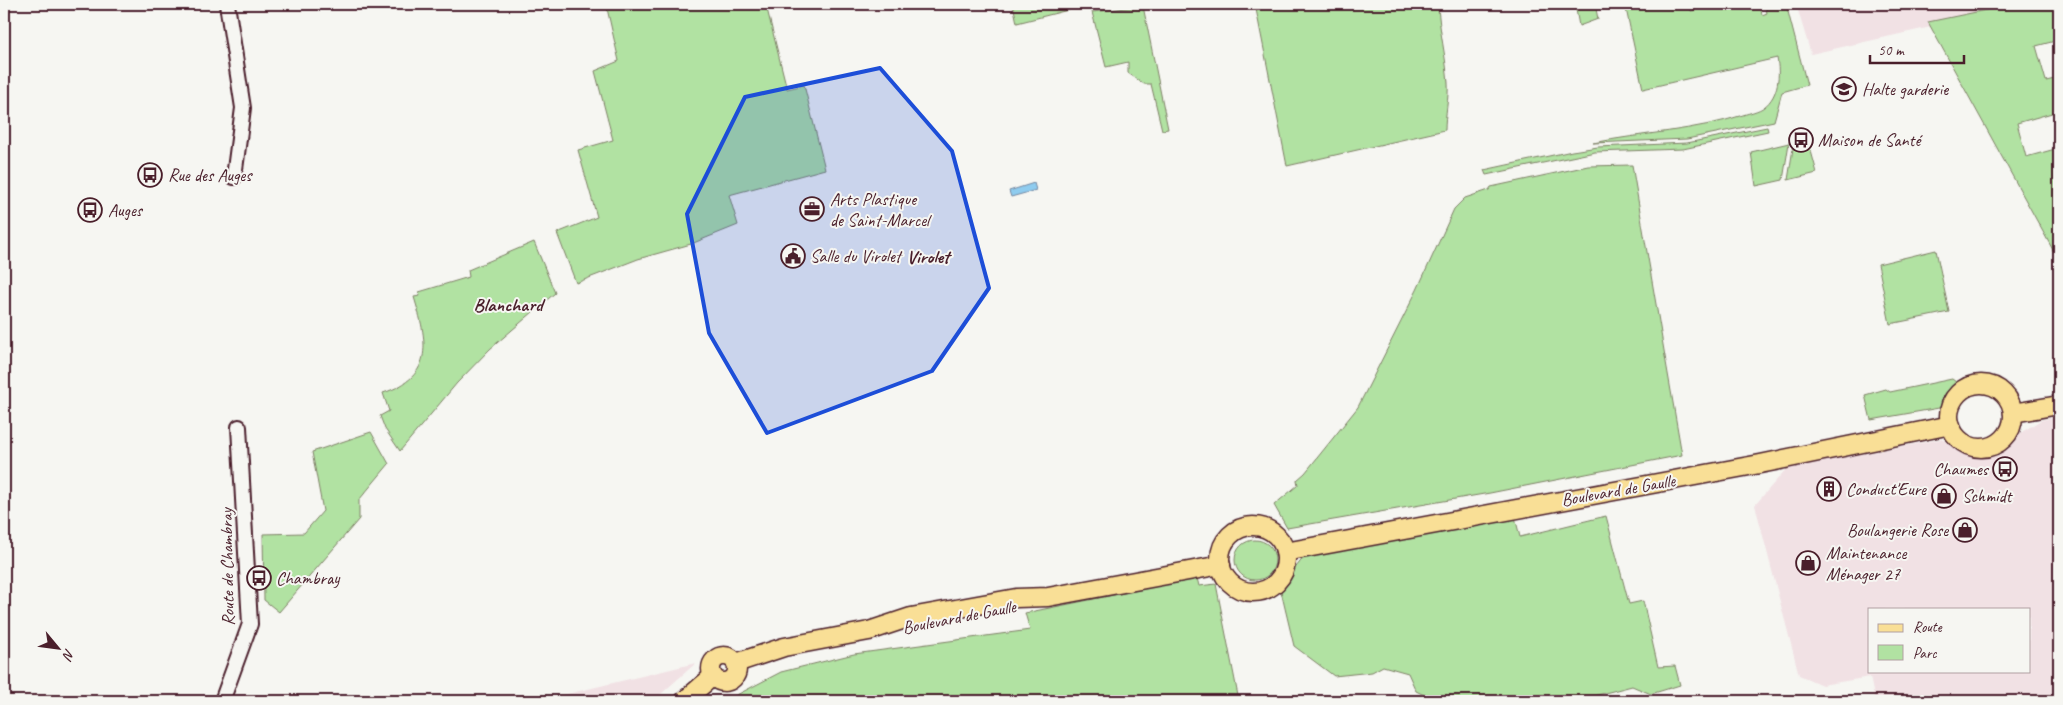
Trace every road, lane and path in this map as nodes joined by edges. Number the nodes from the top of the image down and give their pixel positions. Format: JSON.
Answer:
{"nodes":[{"id":1,"x":226,"y":4,"type":"edge"},
{"id":2,"x":234,"y":177,"type":"dead end"},
{"id":3,"x":2059,"y":405,"type":"edge"},
{"id":4,"x":2013,"y":413,"type":"junction"},
{"id":5,"x":1951,"y":425,"type":"junction"},
{"id":6,"x":239,"y":427,"type":"dead end"},
{"id":7,"x":1285,"y":552,"type":"junction"},
{"id":8,"x":1221,"y":565,"type":"junction"},
{"id":9,"x":222,"y":701,"type":"edge"},
{"id":10,"x":684,"y":701,"type":"edge"}],
"edges":[{"from":1,"to":2,"type":"street"},
{"from":3,"to":4,"type":"main road"},
{"from":4,"to":5,"type":"main road"},
{"from":4,"to":5,"type":"main road"},
{"from":5,"to":7,"type":"main road","name":"Boulevard de Gaulle"},
{"from":6,"to":9,"type":"street","name":"Route de Chambray"},
{"from":7,"to":8,"type":"main road"},
{"from":7,"to":8,"type":"main road"},
{"from":8,"to":10,"type":"main road","name":"Boulevard de Gaulle"}]}
